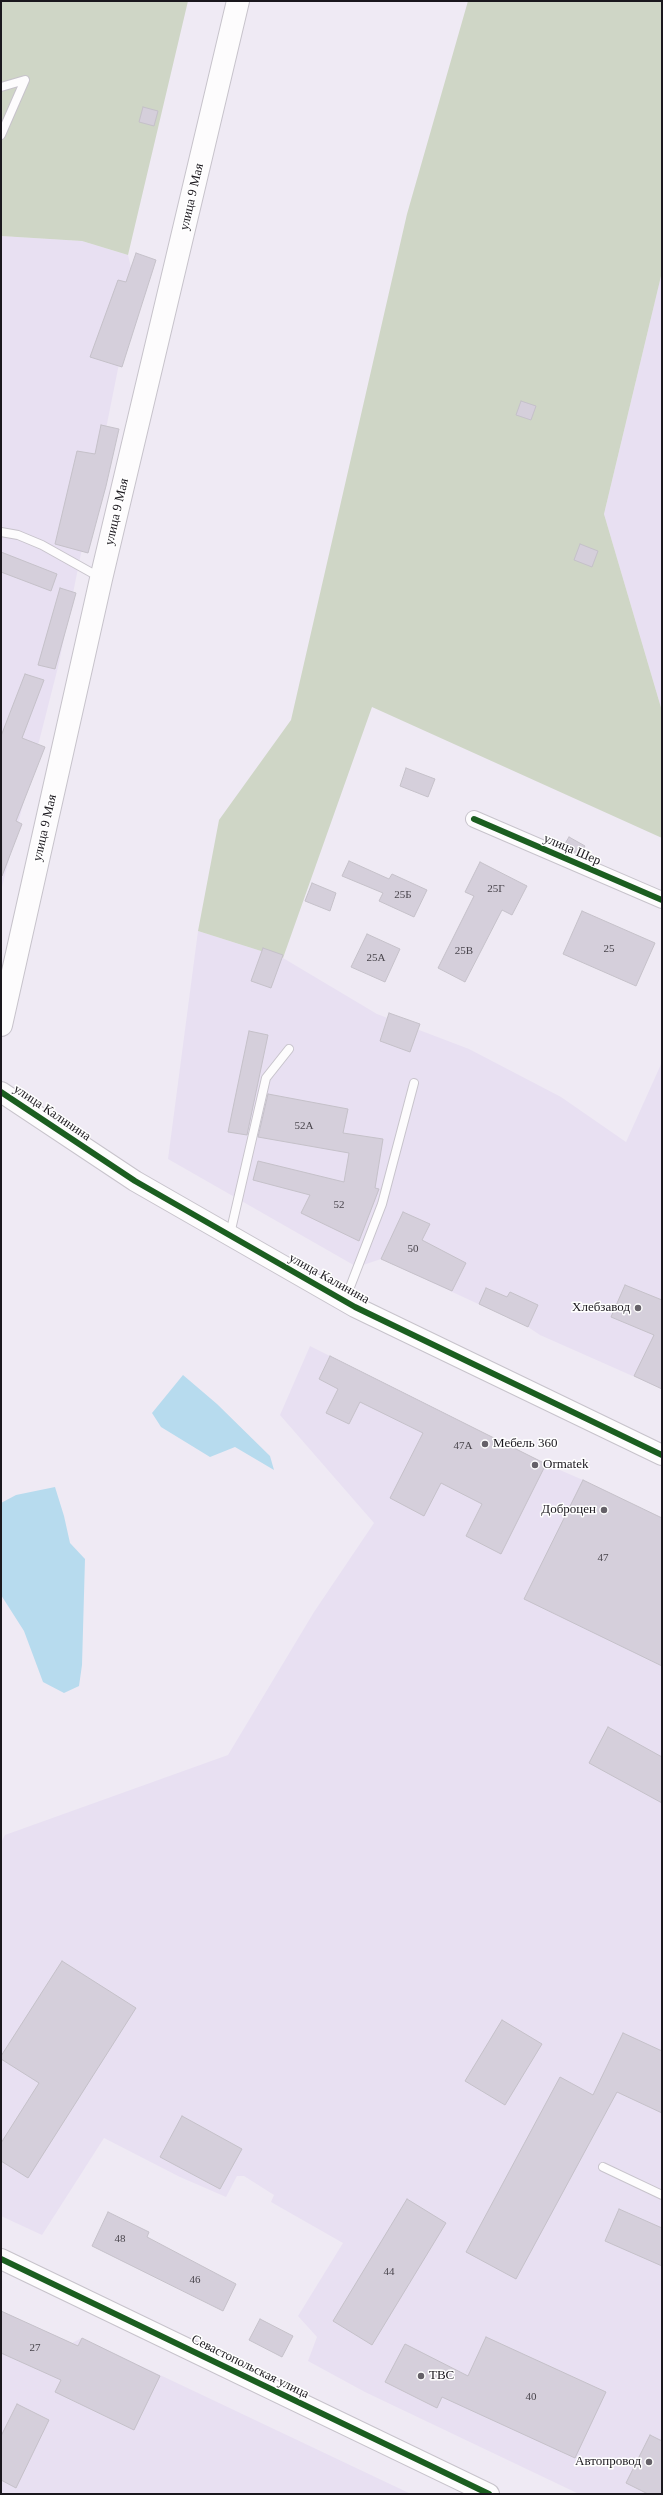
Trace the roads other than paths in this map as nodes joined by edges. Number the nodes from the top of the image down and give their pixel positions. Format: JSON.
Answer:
{"nodes":[{"id":1,"x":238,"y":1,"type":"edge"},
{"id":2,"x":1,"y":87,"type":"edge"},
{"id":3,"x":1,"y":135,"type":"edge"},
{"id":4,"x":1,"y":532,"type":"edge"},
{"id":5,"x":102,"y":579,"type":"junction"},
{"id":6,"x":474,"y":819,"type":"dead end"},
{"id":7,"x":662,"y":900,"type":"edge"},
{"id":8,"x":1,"y":1024,"type":"edge"},
{"id":9,"x":289,"y":1049,"type":"dead end"},
{"id":10,"x":414,"y":1083,"type":"dead end"},
{"id":11,"x":1,"y":1092,"type":"edge"},
{"id":12,"x":230,"y":1235,"type":"junction"},
{"id":13,"x":345,"y":1301,"type":"junction"},
{"id":14,"x":662,"y":1455,"type":"edge"},
{"id":15,"x":603,"y":2167,"type":"dead end"},
{"id":16,"x":662,"y":2195,"type":"edge"},
{"id":17,"x":1,"y":2259,"type":"edge"},
{"id":18,"x":489,"y":2494,"type":"edge"}],
"edges":[{"from":1,"to":5,"type":"main road","name":"улица 9 Мая"},
{"from":2,"to":3,"type":"lane"},
{"from":4,"to":5,"type":"lane"},
{"from":5,"to":8,"type":"main road","name":"улица 9 Мая"},
{"from":6,"to":7,"type":"street","name":"улица Шер"},
{"from":9,"to":12,"type":"lane"},
{"from":10,"to":13,"type":"lane"},
{"from":11,"to":12,"type":"street","name":"улица Калинина"},
{"from":12,"to":13,"type":"street","name":"улица Калинина"},
{"from":13,"to":14,"type":"street","name":"улица Калинина"},
{"from":15,"to":16,"type":"lane"},
{"from":17,"to":18,"type":"street","name":"Севастопольская улица"}]}
